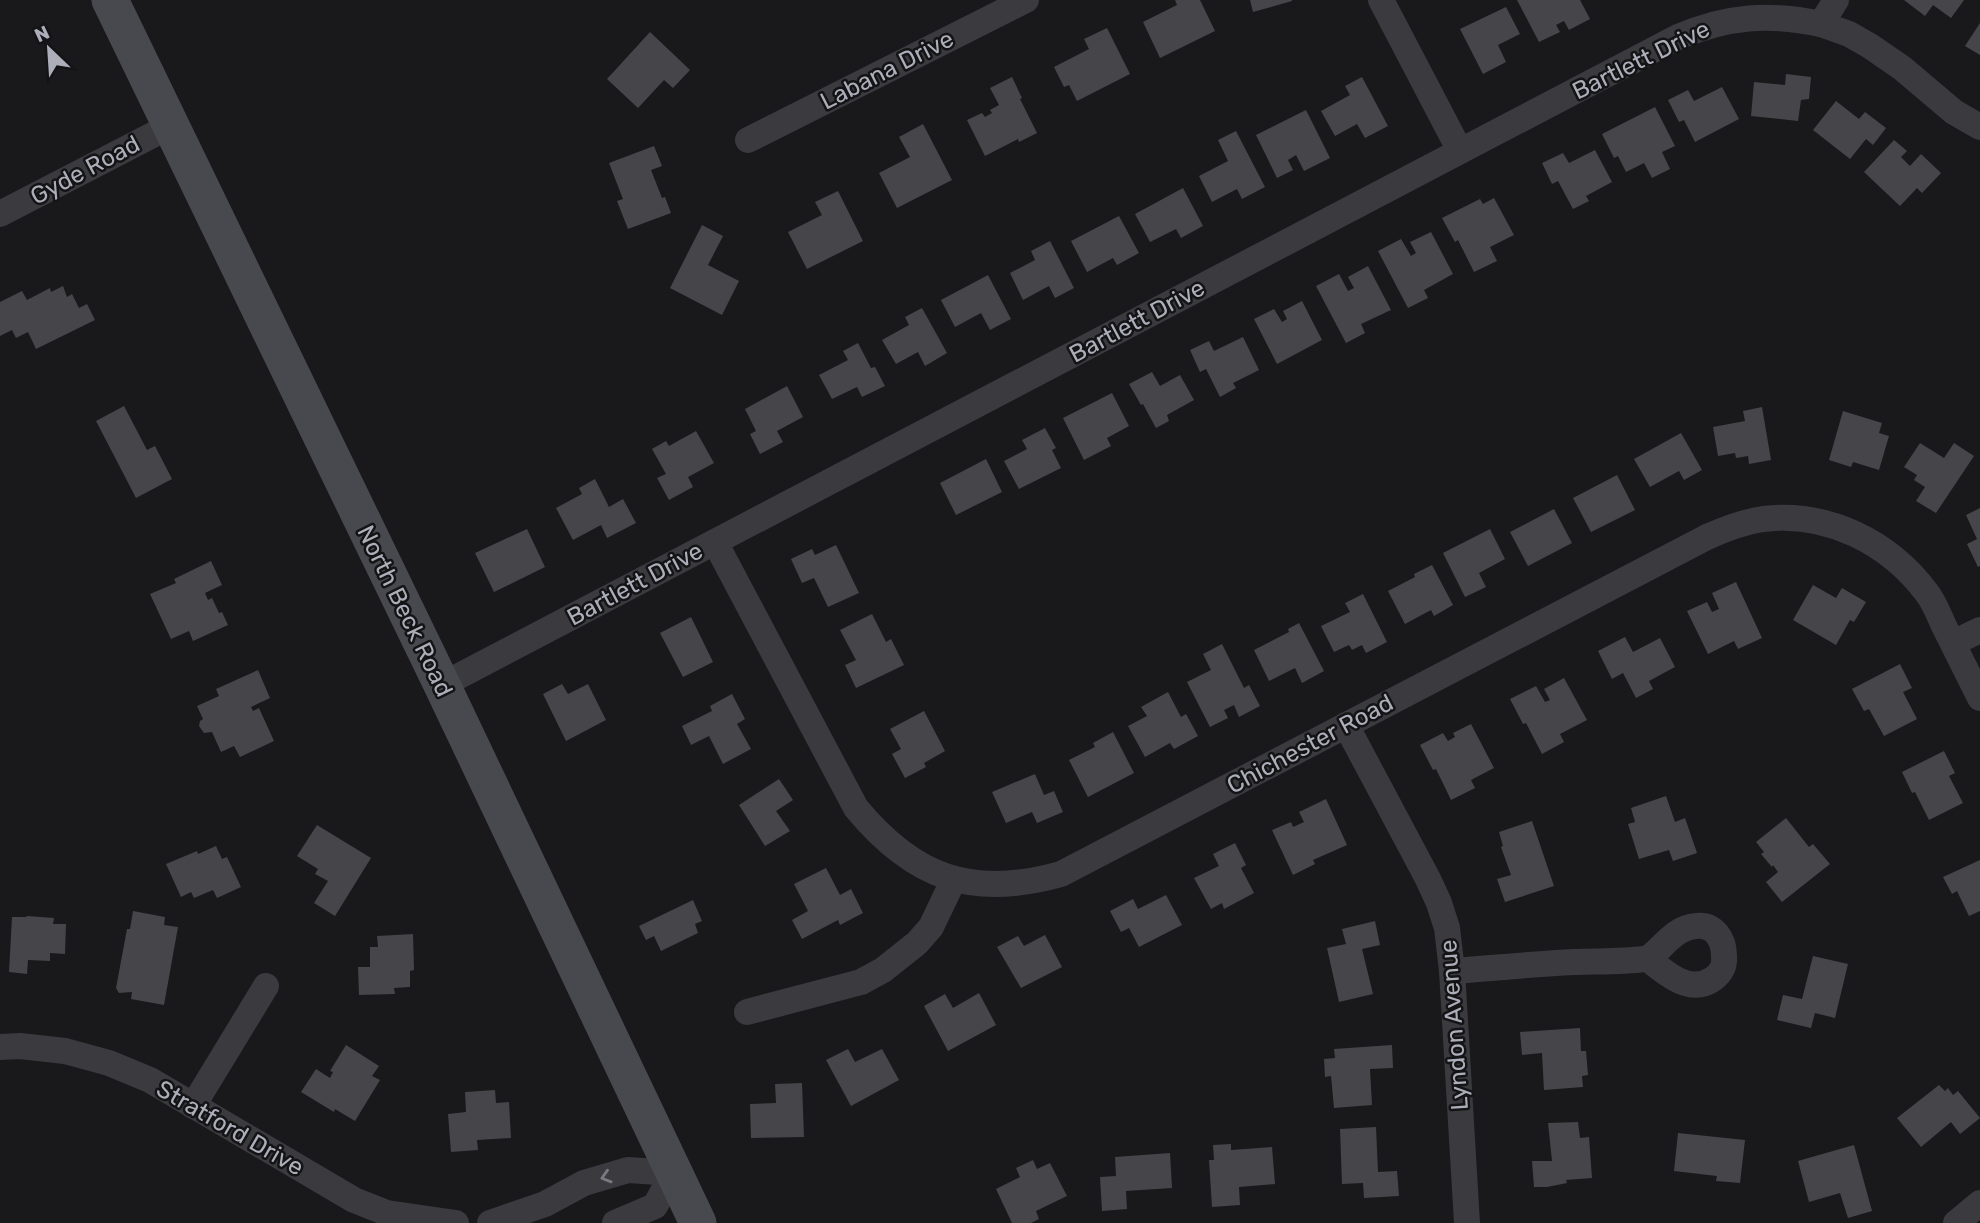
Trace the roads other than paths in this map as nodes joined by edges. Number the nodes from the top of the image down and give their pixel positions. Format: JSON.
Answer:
{"nodes":[{"id":1,"x":110,"y":0,"type":"edge"},
{"id":2,"x":1026,"y":0,"type":"edge"},
{"id":3,"x":1381,"y":0,"type":"edge"},
{"id":4,"x":1836,"y":0,"type":"edge"},
{"id":5,"x":996,"y":7,"type":"edge"},
{"id":6,"x":1821,"y":24,"type":"junction"},
{"id":7,"x":170,"y":126,"type":"junction"},
{"id":8,"x":1980,"y":127,"type":"edge"},
{"id":9,"x":748,"y":140,"type":"dead end"},
{"id":10,"x":1460,"y":151,"type":"junction"},
{"id":11,"x":0,"y":214,"type":"edge"},
{"id":12,"x":715,"y":542,"type":"junction"},
{"id":13,"x":1980,"y":630,"type":"edge"},
{"id":14,"x":1953,"y":643,"type":"junction"},
{"id":15,"x":442,"y":685,"type":"junction"},
{"id":16,"x":1980,"y":698,"type":"edge"},
{"id":17,"x":1346,"y":725,"type":"junction"},
{"id":18,"x":954,"y":879,"type":"junction"},
{"id":19,"x":1648,"y":959,"type":"dead end"},
{"id":20,"x":1452,"y":971,"type":"junction"},
{"id":21,"x":266,"y":986,"type":"dead end"},
{"id":22,"x":747,"y":1012,"type":"dead end"},
{"id":23,"x":0,"y":1047,"type":"edge"},
{"id":24,"x":193,"y":1106,"type":"junction"},
{"id":25,"x":673,"y":1173,"type":"junction"},
{"id":26,"x":1980,"y":1203,"type":"edge"},
{"id":27,"x":385,"y":1218,"type":"edge"},
{"id":28,"x":456,"y":1223,"type":"edge"},
{"id":29,"x":490,"y":1223,"type":"edge"},
{"id":30,"x":615,"y":1223,"type":"edge"},
{"id":31,"x":698,"y":1223,"type":"edge"},
{"id":32,"x":1467,"y":1223,"type":"edge"},
{"id":33,"x":1956,"y":1223,"type":"edge"}],
"edges":[{"from":1,"to":7,"type":"main road","name":"North Beck Road"},
{"from":2,"to":5,"type":"street","name":"Labana Drive"},
{"from":3,"to":10,"type":"street"},
{"from":4,"to":6,"type":"street"},
{"from":5,"to":9,"type":"street","name":"Labana Drive"},
{"from":6,"to":8,"type":"street","name":"Bartlett Drive"},
{"from":6,"to":10,"type":"street","name":"Bartlett Drive"},
{"from":7,"to":11,"type":"street","name":"Gyde Road"},
{"from":7,"to":15,"type":"main road","name":"North Beck Road"},
{"from":10,"to":12,"type":"street","name":"Bartlett Drive"},
{"from":12,"to":15,"type":"street","name":"Bartlett Drive"},
{"from":12,"to":18,"type":"street","name":"Chichester Road"},
{"from":13,"to":14,"type":"street"},
{"from":14,"to":16,"type":"street","name":"Chichester Road"},
{"from":14,"to":17,"type":"street","name":"Chichester Road"},
{"from":15,"to":25,"type":"main road","name":"North Beck Road"},
{"from":17,"to":18,"type":"street","name":"Chichester Road"},
{"from":17,"to":20,"type":"street","name":"Lyndon Avenue"},
{"from":18,"to":22,"type":"street"},
{"from":19,"to":20,"type":"street"},
{"from":20,"to":32,"type":"street","name":"Lyndon Avenue"},
{"from":21,"to":24,"type":"street"},
{"from":23,"to":24,"type":"street","name":"Stratford Drive"},
{"from":24,"to":27,"type":"street","name":"Stratford Drive"},
{"from":25,"to":29,"type":"street","one_way":true},
{"from":25,"to":30,"type":"street"},
{"from":25,"to":31,"type":"main road","name":"North Beck Road"},
{"from":26,"to":33,"type":"street"},
{"from":27,"to":28,"type":"street","name":"Stratford Drive"}]}
